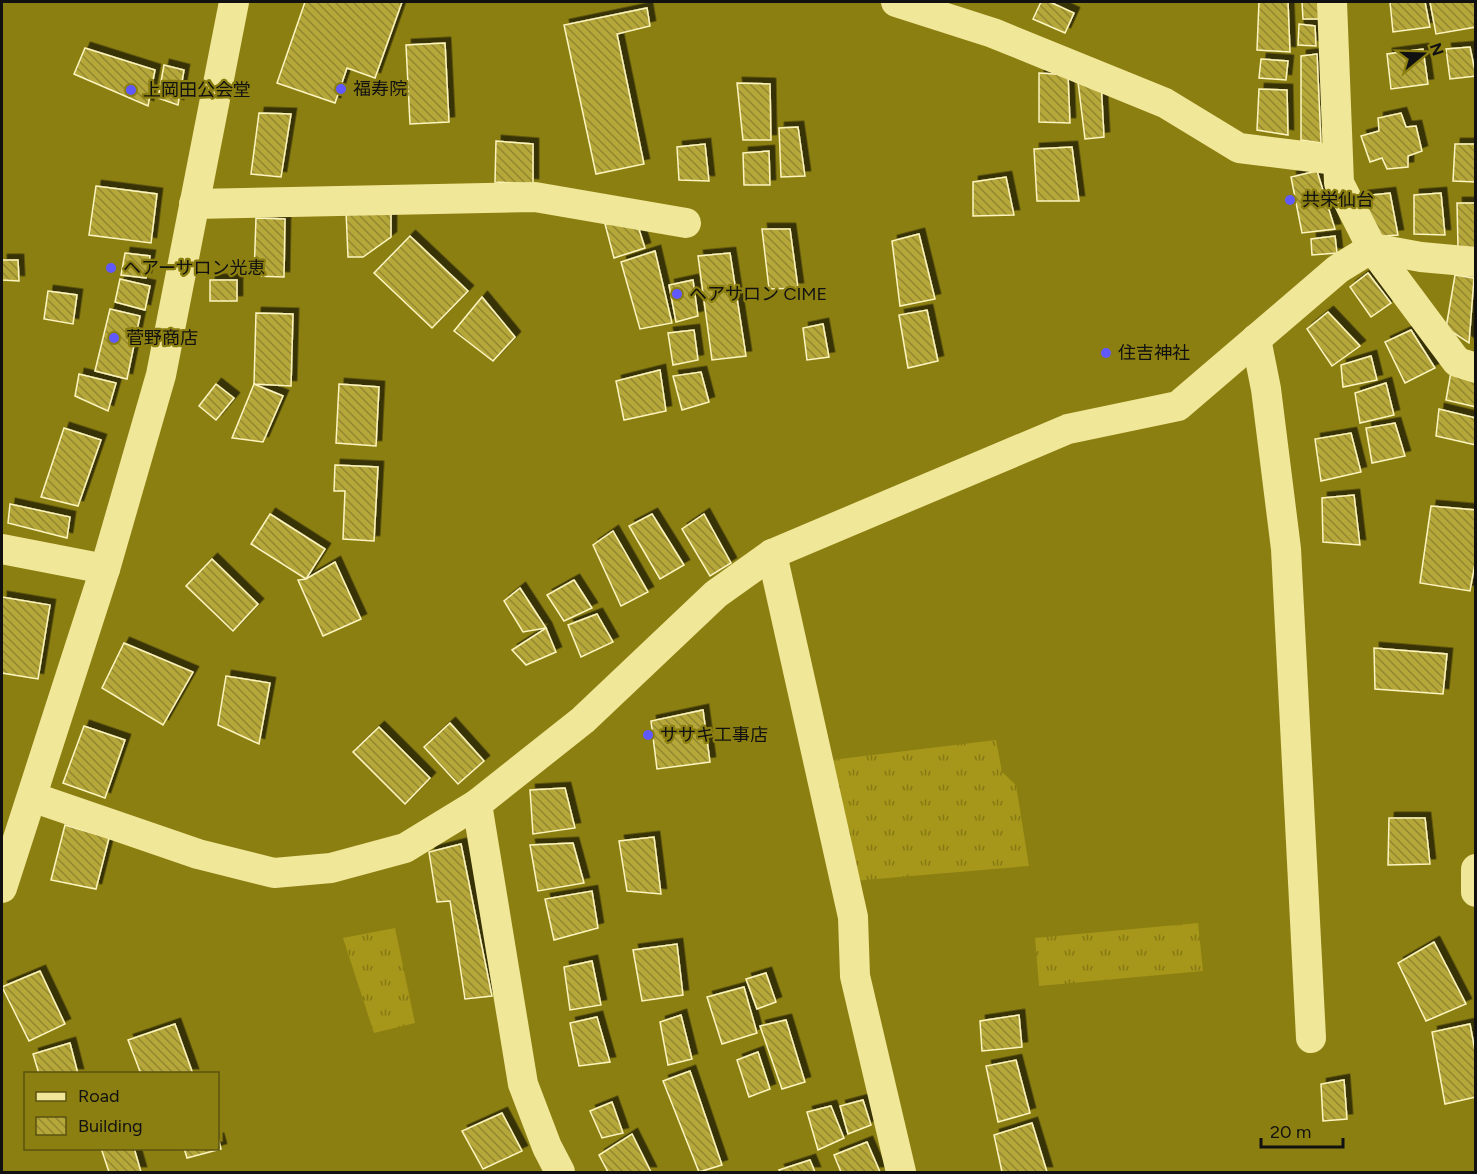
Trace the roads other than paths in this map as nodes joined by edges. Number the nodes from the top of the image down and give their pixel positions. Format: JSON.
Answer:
{"nodes":[{"id":1,"x":234,"y":2,"type":"edge"},
{"id":2,"x":896,"y":2,"type":"edge"},
{"id":3,"x":1332,"y":2,"type":"edge"},
{"id":4,"x":1336,"y":160,"type":"junction"},
{"id":5,"x":194,"y":204,"type":"junction"},
{"id":6,"x":686,"y":223,"type":"dead end"},
{"id":7,"x":1372,"y":248,"type":"junction"},
{"id":8,"x":1476,"y":262,"type":"edge"},
{"id":9,"x":1256,"y":339,"type":"junction"},
{"id":10,"x":1476,"y":368,"type":"edge"},
{"id":11,"x":2,"y":549,"type":"edge"},
{"id":12,"x":772,"y":554,"type":"junction"},
{"id":13,"x":105,"y":569,"type":"junction"},
{"id":14,"x":32,"y":797,"type":"junction"},
{"id":15,"x":477,"y":804,"type":"junction"},
{"id":16,"x":1476,"y":869,"type":"edge"},
{"id":17,"x":2,"y":888,"type":"edge"},
{"id":18,"x":1476,"y":892,"type":"edge"},
{"id":19,"x":1311,"y":1038,"type":"dead end"},
{"id":20,"x":560,"y":1173,"type":"edge"},
{"id":21,"x":901,"y":1173,"type":"edge"}],
"edges":[{"from":1,"to":5,"type":"street"},
{"from":2,"to":4,"type":"street"},
{"from":3,"to":4,"type":"street"},
{"from":4,"to":7,"type":"street"},
{"from":5,"to":6,"type":"street"},
{"from":5,"to":13,"type":"street"},
{"from":7,"to":8,"type":"street"},
{"from":7,"to":9,"type":"street"},
{"from":7,"to":10,"type":"street"},
{"from":9,"to":12,"type":"street"},
{"from":9,"to":19,"type":"street"},
{"from":11,"to":13,"type":"street"},
{"from":12,"to":15,"type":"street"},
{"from":12,"to":21,"type":"street"},
{"from":13,"to":14,"type":"street"},
{"from":14,"to":15,"type":"street"},
{"from":14,"to":17,"type":"street"},
{"from":15,"to":20,"type":"street"},
{"from":16,"to":18,"type":"street"}]}
